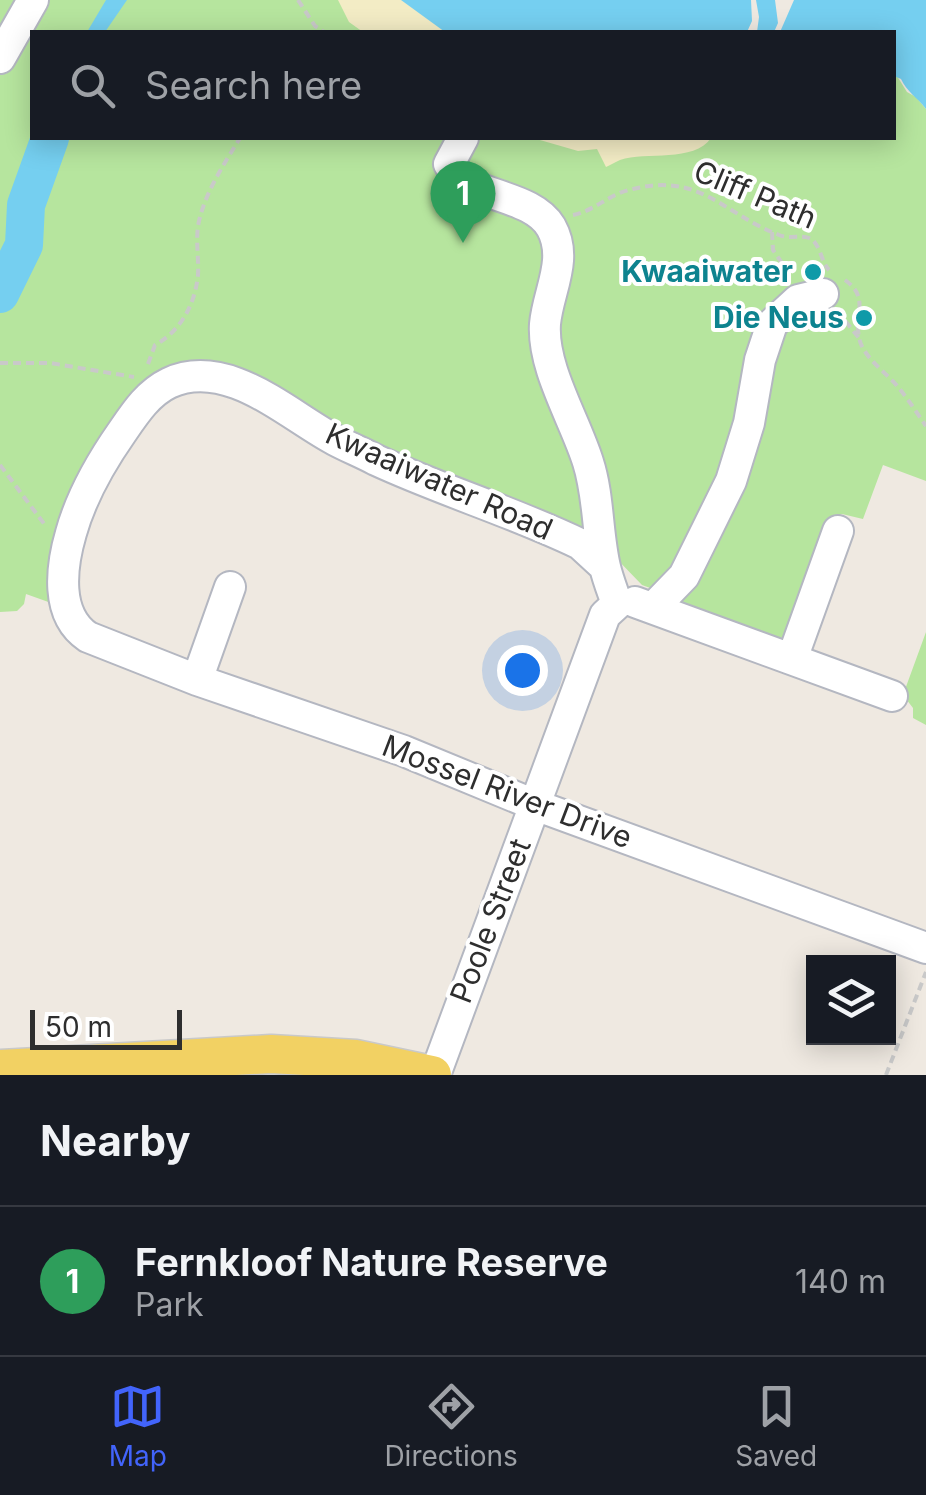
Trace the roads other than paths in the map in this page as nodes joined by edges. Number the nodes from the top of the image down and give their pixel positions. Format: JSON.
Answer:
{"nodes":[{"id":1,"x":32,"y":0,"type":"edge"},
{"id":2,"x":0,"y":58,"type":"edge"},
{"id":3,"x":461,"y":140,"type":"edge"},
{"id":4,"x":810,"y":297,"type":"road end"},
{"id":5,"x":838,"y":532,"type":"dead end"},
{"id":6,"x":605,"y":567,"type":"junction"},
{"id":7,"x":230,"y":586,"type":"dead end"},
{"id":8,"x":617,"y":604,"type":"junction"},
{"id":9,"x":653,"y":608,"type":"junction"},
{"id":10,"x":88,"y":637,"type":"joint"},
{"id":11,"x":792,"y":659,"type":"junction"},
{"id":12,"x":197,"y":680,"type":"junction"},
{"id":13,"x":892,"y":696,"type":"dead end"},
{"id":14,"x":535,"y":805,"type":"junction"},
{"id":15,"x":926,"y":948,"type":"edge"},
{"id":16,"x":9,"y":1071,"type":"edge"},
{"id":17,"x":434,"y":1075,"type":"edge"}],
"edges":[{"from":1,"to":2,"type":"street"},
{"from":3,"to":6,"type":"street"},
{"from":4,"to":9,"type":"street"},
{"from":5,"to":11,"type":"street"},
{"from":6,"to":8,"type":"street"},
{"from":6,"to":10,"type":"street","name":"Kwaaiwater Road"},
{"from":7,"to":12,"type":"street"},
{"from":8,"to":9,"type":"street"},
{"from":8,"to":14,"type":"street","name":"Poole Street"},
{"from":9,"to":11,"type":"street"},
{"from":10,"to":12,"type":"street","name":"Mossel River Drive"},
{"from":11,"to":13,"type":"street"},
{"from":12,"to":14,"type":"street","name":"Mossel River Drive"},
{"from":14,"to":15,"type":"street","name":"Mossel River Drive"},
{"from":14,"to":17,"type":"street","name":"Poole Street"},
{"from":16,"to":17,"type":"main road"}]}
